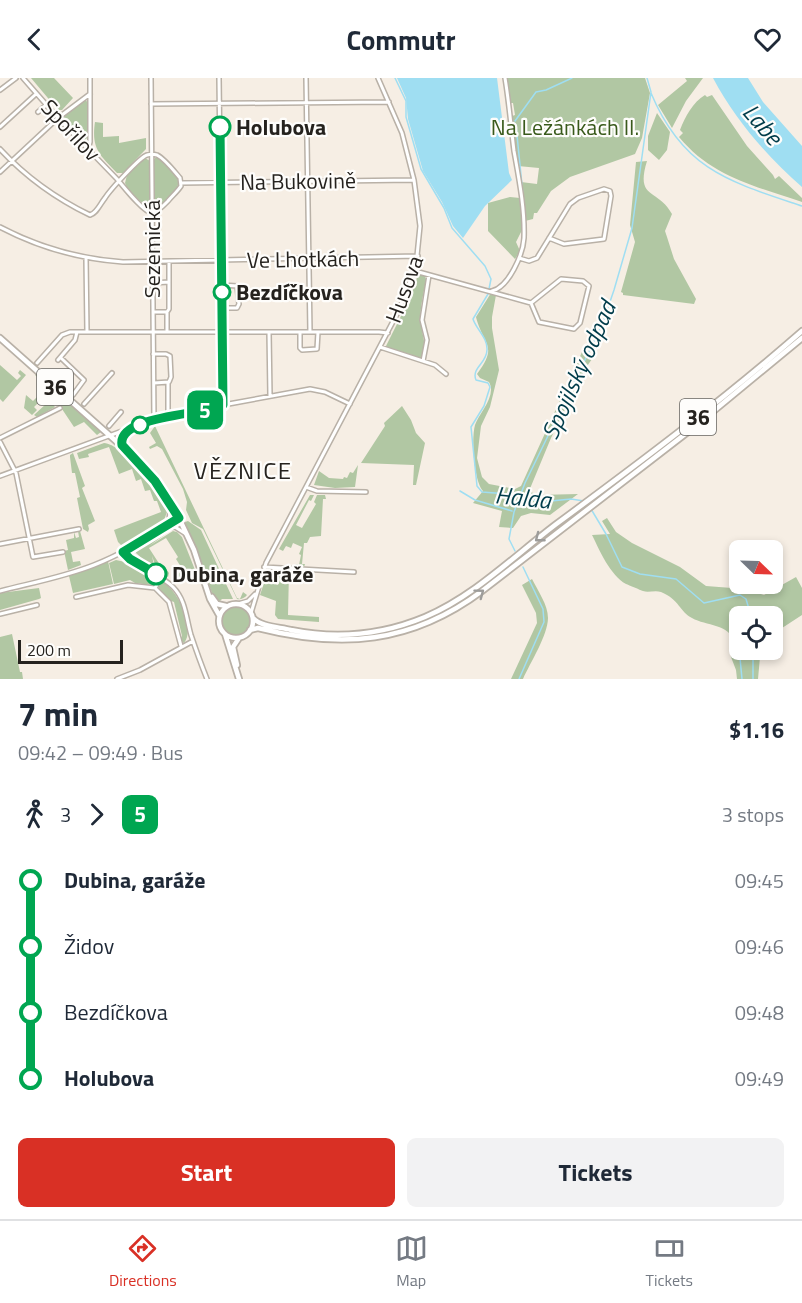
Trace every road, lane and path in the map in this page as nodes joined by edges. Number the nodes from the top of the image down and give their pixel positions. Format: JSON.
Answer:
{"nodes":[{"id":1,"x":16,"y":78,"type":"edge"},
{"id":2,"x":23,"y":78,"type":"edge"},
{"id":3,"x":90,"y":78,"type":"edge"},
{"id":4,"x":151,"y":78,"type":"edge"},
{"id":5,"x":219,"y":78,"type":"edge"},
{"id":6,"x":306,"y":78,"type":"edge"},
{"id":7,"x":378,"y":78,"type":"edge"},
{"id":8,"x":505,"y":78,"type":"edge"},
{"id":9,"x":0,"y":90,"type":"edge"},
{"id":10,"x":36,"y":94,"type":"junction"},
{"id":11,"x":90,"y":94,"type":"junction"},
{"id":12,"x":389,"y":102,"type":"junction"},
{"id":13,"x":306,"y":103,"type":"junction"},
{"id":14,"x":151,"y":104,"type":"junction"},
{"id":15,"x":220,"y":104,"type":"junction"},
{"id":16,"x":46,"y":105,"type":"junction"},
{"id":17,"x":38,"y":112,"type":"dead end"},
{"id":18,"x":58,"y":118,"type":"junction"},
{"id":19,"x":0,"y":127,"type":"edge"},
{"id":20,"x":0,"y":149,"type":"edge"},
{"id":21,"x":88,"y":150,"type":"junction"},
{"id":22,"x":152,"y":154,"type":"junction"},
{"id":23,"x":11,"y":161,"type":"junction"},
{"id":24,"x":0,"y":172,"type":"edge"},
{"id":25,"x":414,"y":180,"type":"junction"},
{"id":26,"x":308,"y":181,"type":"junction"},
{"id":27,"x":120,"y":182,"type":"junction"},
{"id":28,"x":221,"y":182,"type":"junction"},
{"id":29,"x":181,"y":183,"type":"junction"},
{"id":30,"x":152,"y":213,"type":"junction"},
{"id":31,"x":0,"y":227,"type":"edge"},
{"id":32,"x":549,"y":238,"type":"junction"},
{"id":33,"x":418,"y":256,"type":"junction"},
{"id":34,"x":86,"y":258,"type":"junction"},
{"id":35,"x":519,"y":258,"type":"junction"},
{"id":36,"x":309,"y":259,"type":"junction"},
{"id":37,"x":222,"y":261,"type":"junction"},
{"id":38,"x":153,"y":262,"type":"junction"},
{"id":39,"x":169,"y":262,"type":"junction"},
{"id":40,"x":415,"y":271,"type":"junction"},
{"id":41,"x":429,"y":274,"type":"junction"},
{"id":42,"x":169,"y":282,"type":"junction"},
{"id":43,"x":153,"y":283,"type":"junction"},
{"id":44,"x":222,"y":285,"type":"junction"},
{"id":45,"x":492,"y":291,"type":"junction"},
{"id":46,"x":531,"y":303,"type":"junction"},
{"id":47,"x":222,"y":308,"type":"junction"},
{"id":48,"x":153,"y":312,"type":"junction"},
{"id":49,"x":167,"y":312,"type":"junction"},
{"id":50,"x":802,"y":331,"type":"edge"},
{"id":51,"x":77,"y":332,"type":"junction"},
{"id":52,"x":87,"y":332,"type":"junction"},
{"id":53,"x":153,"y":332,"type":"junction"},
{"id":54,"x":167,"y":332,"type":"junction"},
{"id":55,"x":222,"y":332,"type":"junction"},
{"id":56,"x":269,"y":332,"type":"junction"},
{"id":57,"x":300,"y":332,"type":"junction"},
{"id":58,"x":310,"y":332,"type":"junction"},
{"id":59,"x":318,"y":332,"type":"junction"},
{"id":60,"x":388,"y":333,"type":"junction"},
{"id":61,"x":0,"y":338,"type":"edge"},
{"id":62,"x":802,"y":338,"type":"edge"},
{"id":63,"x":380,"y":347,"type":"junction"},
{"id":64,"x":153,"y":354,"type":"junction"},
{"id":65,"x":423,"y":361,"type":"junction"},
{"id":66,"x":37,"y":363,"type":"dead end"},
{"id":67,"x":112,"y":372,"type":"dead end"},
{"id":68,"x":446,"y":374,"type":"dead end"},
{"id":69,"x":168,"y":382,"type":"junction"},
{"id":70,"x":154,"y":383,"type":"junction"},
{"id":71,"x":73,"y":395,"type":"dead end"},
{"id":72,"x":270,"y":396,"type":"junction"},
{"id":73,"x":84,"y":404,"type":"dead end"},
{"id":74,"x":350,"y":404,"type":"junction"},
{"id":75,"x":223,"y":405,"type":"junction"},
{"id":76,"x":60,"y":408,"type":"dead end"},
{"id":77,"x":121,"y":412,"type":"dead end"},
{"id":78,"x":168,"y":413,"type":"dead end"},
{"id":79,"x":154,"y":420,"type":"junction"},
{"id":80,"x":109,"y":426,"type":"dead end"},
{"id":81,"x":128,"y":429,"type":"junction"},
{"id":82,"x":111,"y":436,"type":"junction"},
{"id":83,"x":0,"y":440,"type":"edge"},
{"id":84,"x":126,"y":450,"type":"junction"},
{"id":85,"x":15,"y":470,"type":"junction"},
{"id":86,"x":0,"y":476,"type":"edge"},
{"id":87,"x":306,"y":487,"type":"junction"},
{"id":88,"x":366,"y":492,"type":"dead end"},
{"id":89,"x":592,"y":502,"type":"junction"},
{"id":90,"x":171,"y":503,"type":"junction"},
{"id":91,"x":179,"y":518,"type":"junction"},
{"id":92,"x":163,"y":528,"type":"junction"},
{"id":93,"x":80,"y":529,"type":"dead end"},
{"id":94,"x":187,"y":534,"type":"junction"},
{"id":95,"x":30,"y":538,"type":"junction"},
{"id":96,"x":0,"y":544,"type":"edge"},
{"id":97,"x":63,"y":552,"type":"dead end"},
{"id":98,"x":123,"y":552,"type":"junction"},
{"id":99,"x":264,"y":567,"type":"junction"},
{"id":100,"x":354,"y":572,"type":"dead end"},
{"id":101,"x":161,"y":578,"type":"junction"},
{"id":102,"x":260,"y":581,"type":"junction"},
{"id":103,"x":207,"y":587,"type":"junction"},
{"id":104,"x":155,"y":588,"type":"junction"},
{"id":105,"x":0,"y":591,"type":"edge"},
{"id":106,"x":76,"y":597,"type":"dead end"},
{"id":107,"x":238,"y":604,"type":"junction"},
{"id":108,"x":37,"y":605,"type":"dead end"},
{"id":109,"x":226,"y":606,"type":"junction"},
{"id":110,"x":0,"y":614,"type":"edge"},
{"id":111,"x":219,"y":615,"type":"junction"},
{"id":112,"x":252,"y":616,"type":"junction"},
{"id":113,"x":250,"y":630,"type":"junction"},
{"id":114,"x":225,"y":634,"type":"junction"},
{"id":115,"x":238,"y":638,"type":"junction"},
{"id":116,"x":193,"y":641,"type":"junction"},
{"id":117,"x":181,"y":646,"type":"junction"},
{"id":118,"x":117,"y":679,"type":"edge"},
{"id":119,"x":207,"y":679,"type":"edge"},
{"id":120,"x":240,"y":679,"type":"edge"}],
"edges":[{"from":1,"to":9,"type":"street"},
{"from":2,"to":10,"type":"street","name":"Spořilov"},
{"from":3,"to":11,"type":"street"},
{"from":4,"to":14,"type":"street","name":"Sezemická"},
{"from":5,"to":15,"type":"street"},
{"from":6,"to":13,"type":"street"},
{"from":7,"to":12,"type":"street","name":"Husova"},
{"from":8,"to":35,"type":"street"},
{"from":10,"to":16,"type":"street","name":"Spořilov"},
{"from":10,"to":19,"type":"street"},
{"from":11,"to":18,"type":"street"},
{"from":11,"to":21,"type":"street"},
{"from":12,"to":13,"type":"street"},
{"from":12,"to":25,"type":"street","name":"Husova"},
{"from":13,"to":15,"type":"street"},
{"from":13,"to":26,"type":"street"},
{"from":14,"to":15,"type":"street"},
{"from":14,"to":22,"type":"street","name":"Sezemická"},
{"from":15,"to":28,"type":"street"},
{"from":16,"to":17,"type":"street"},
{"from":16,"to":18,"type":"street","name":"Spořilov"},
{"from":18,"to":21,"type":"street","name":"Spořilov"},
{"from":18,"to":23,"type":"street"},
{"from":20,"to":23,"type":"street"},
{"from":21,"to":27,"type":"street","name":"Spořilov"},
{"from":22,"to":27,"type":"street"},
{"from":22,"to":29,"type":"street"},
{"from":22,"to":30,"type":"street","name":"Sezemická"},
{"from":23,"to":24,"type":"street"},
{"from":23,"to":27,"type":"street"},
{"from":25,"to":26,"type":"street","name":"Na Bukovině"},
{"from":25,"to":33,"type":"street","name":"Husova"},
{"from":26,"to":28,"type":"street","name":"Na Bukovině"},
{"from":26,"to":36,"type":"street"},
{"from":27,"to":30,"type":"street","name":"Spořilov"},
{"from":28,"to":29,"type":"street","name":"Na Bukovině"},
{"from":28,"to":37,"type":"street"},
{"from":29,"to":30,"type":"street"},
{"from":30,"to":38,"type":"street","name":"Sezemická"},
{"from":31,"to":34,"type":"street","name":"Ve Lhotkách"},
{"from":32,"to":32,"type":"street"},
{"from":32,"to":35,"type":"street"},
{"from":33,"to":36,"type":"street","name":"Ve Lhotkách"},
{"from":33,"to":40,"type":"street","name":"Husova"},
{"from":34,"to":38,"type":"street","name":"Ve Lhotkách"},
{"from":34,"to":52,"type":"street"},
{"from":35,"to":45,"type":"street"},
{"from":36,"to":37,"type":"street","name":"Ve Lhotkách"},
{"from":36,"to":58,"type":"street"},
{"from":37,"to":39,"type":"street","name":"Ve Lhotkách"},
{"from":37,"to":44,"type":"street"},
{"from":38,"to":39,"type":"street","name":"Ve Lhotkách"},
{"from":38,"to":43,"type":"street","name":"Sezemická"},
{"from":39,"to":42,"type":"street"},
{"from":40,"to":41,"type":"street"},
{"from":40,"to":60,"type":"street","name":"Husova"},
{"from":41,"to":45,"type":"street"},
{"from":41,"to":65,"type":"street","name":"Husova"},
{"from":42,"to":43,"type":"street"},
{"from":42,"to":49,"type":"street"},
{"from":43,"to":48,"type":"street","name":"Sezemická"},
{"from":44,"to":47,"type":"street"},
{"from":44,"to":47,"type":"street"},
{"from":45,"to":46,"type":"street"},
{"from":46,"to":46,"type":"street"},
{"from":47,"to":55,"type":"street"},
{"from":48,"to":49,"type":"street"},
{"from":48,"to":53,"type":"street","name":"Sezemická"},
{"from":49,"to":54,"type":"street"},
{"from":50,"to":89,"type":"main road","number":"36"},
{"from":51,"to":52,"type":"street"},
{"from":51,"to":66,"type":"street"},
{"from":51,"to":71,"type":"street"},
{"from":52,"to":53,"type":"street"},
{"from":53,"to":54,"type":"street"},
{"from":53,"to":64,"type":"street","name":"Sezemická"},
{"from":54,"to":55,"type":"street"},
{"from":55,"to":56,"type":"street"},
{"from":55,"to":75,"type":"street"},
{"from":56,"to":57,"type":"street"},
{"from":56,"to":72,"type":"street"},
{"from":57,"to":58,"type":"street"},
{"from":57,"to":59,"type":"street"},
{"from":58,"to":59,"type":"street"},
{"from":59,"to":60,"type":"street"},
{"from":60,"to":63,"type":"street","name":"Husova"},
{"from":61,"to":82,"type":"main road","number":"36"},
{"from":62,"to":89,"type":"main road","number":"36"},
{"from":63,"to":65,"type":"street"},
{"from":63,"to":74,"type":"street","name":"Husova"},
{"from":64,"to":69,"type":"street"},
{"from":64,"to":70,"type":"street","name":"Sezemická"},
{"from":65,"to":68,"type":"street"},
{"from":67,"to":73,"type":"street"},
{"from":69,"to":70,"type":"street"},
{"from":69,"to":78,"type":"street"},
{"from":70,"to":79,"type":"street","name":"Sezemická"},
{"from":72,"to":74,"type":"street"},
{"from":72,"to":75,"type":"street"},
{"from":74,"to":87,"type":"street","name":"Husova"},
{"from":75,"to":79,"type":"street"},
{"from":76,"to":83,"type":"street"},
{"from":77,"to":80,"type":"street"},
{"from":79,"to":81,"type":"street"},
{"from":81,"to":82,"type":"street"},
{"from":81,"to":84,"type":"main road"},
{"from":82,"to":84,"type":"main road","number":"36"},
{"from":82,"to":85,"type":"street"},
{"from":83,"to":85,"type":"street"},
{"from":84,"to":90,"type":"main road","number":"36"},
{"from":85,"to":86,"type":"street"},
{"from":85,"to":95,"type":"street"},
{"from":87,"to":88,"type":"street"},
{"from":87,"to":99,"type":"street","name":"Husova"},
{"from":89,"to":112,"type":"main road","number":"36","one_way":true},
{"from":113,"to":89,"type":"main road","number":"36","one_way":true},
{"from":90,"to":91,"type":"main road","number":"36"},
{"from":90,"to":92,"type":"street"},
{"from":91,"to":92,"type":"street"},
{"from":91,"to":94,"type":"main road","number":"36"},
{"from":92,"to":94,"type":"street"},
{"from":92,"to":98,"type":"street"},
{"from":93,"to":95,"type":"street"},
{"from":94,"to":103,"type":"main road","number":"36"},
{"from":95,"to":96,"type":"street"},
{"from":95,"to":97,"type":"street"},
{"from":98,"to":101,"type":"street"},
{"from":98,"to":105,"type":"street"},
{"from":99,"to":100,"type":"street"},
{"from":99,"to":102,"type":"street","name":"Husova"},
{"from":101,"to":104,"type":"street"},
{"from":101,"to":116,"type":"street"},
{"from":102,"to":107,"type":"street","name":"Husova"},
{"from":102,"to":112,"type":"street","name":"Husova"},
{"from":103,"to":109,"type":"main road","number":"36"},
{"from":103,"to":111,"type":"main road","number":"36"},
{"from":104,"to":106,"type":"street"},
{"from":104,"to":117,"type":"street"},
{"from":107,"to":109,"type":"main road"},
{"from":107,"to":112,"type":"main road","number":"36"},
{"from":108,"to":110,"type":"street"},
{"from":109,"to":111,"type":"main road"},
{"from":111,"to":114,"type":"main road","number":"36"},
{"from":112,"to":113,"type":"main road","name":"Husova"},
{"from":113,"to":115,"type":"main road"},
{"from":114,"to":115,"type":"main road"},
{"from":114,"to":120,"type":"main road","number":"36"},
{"from":115,"to":120,"type":"main road","number":"36"},
{"from":116,"to":117,"type":"street"},
{"from":116,"to":119,"type":"street"},
{"from":117,"to":118,"type":"street"}]}
